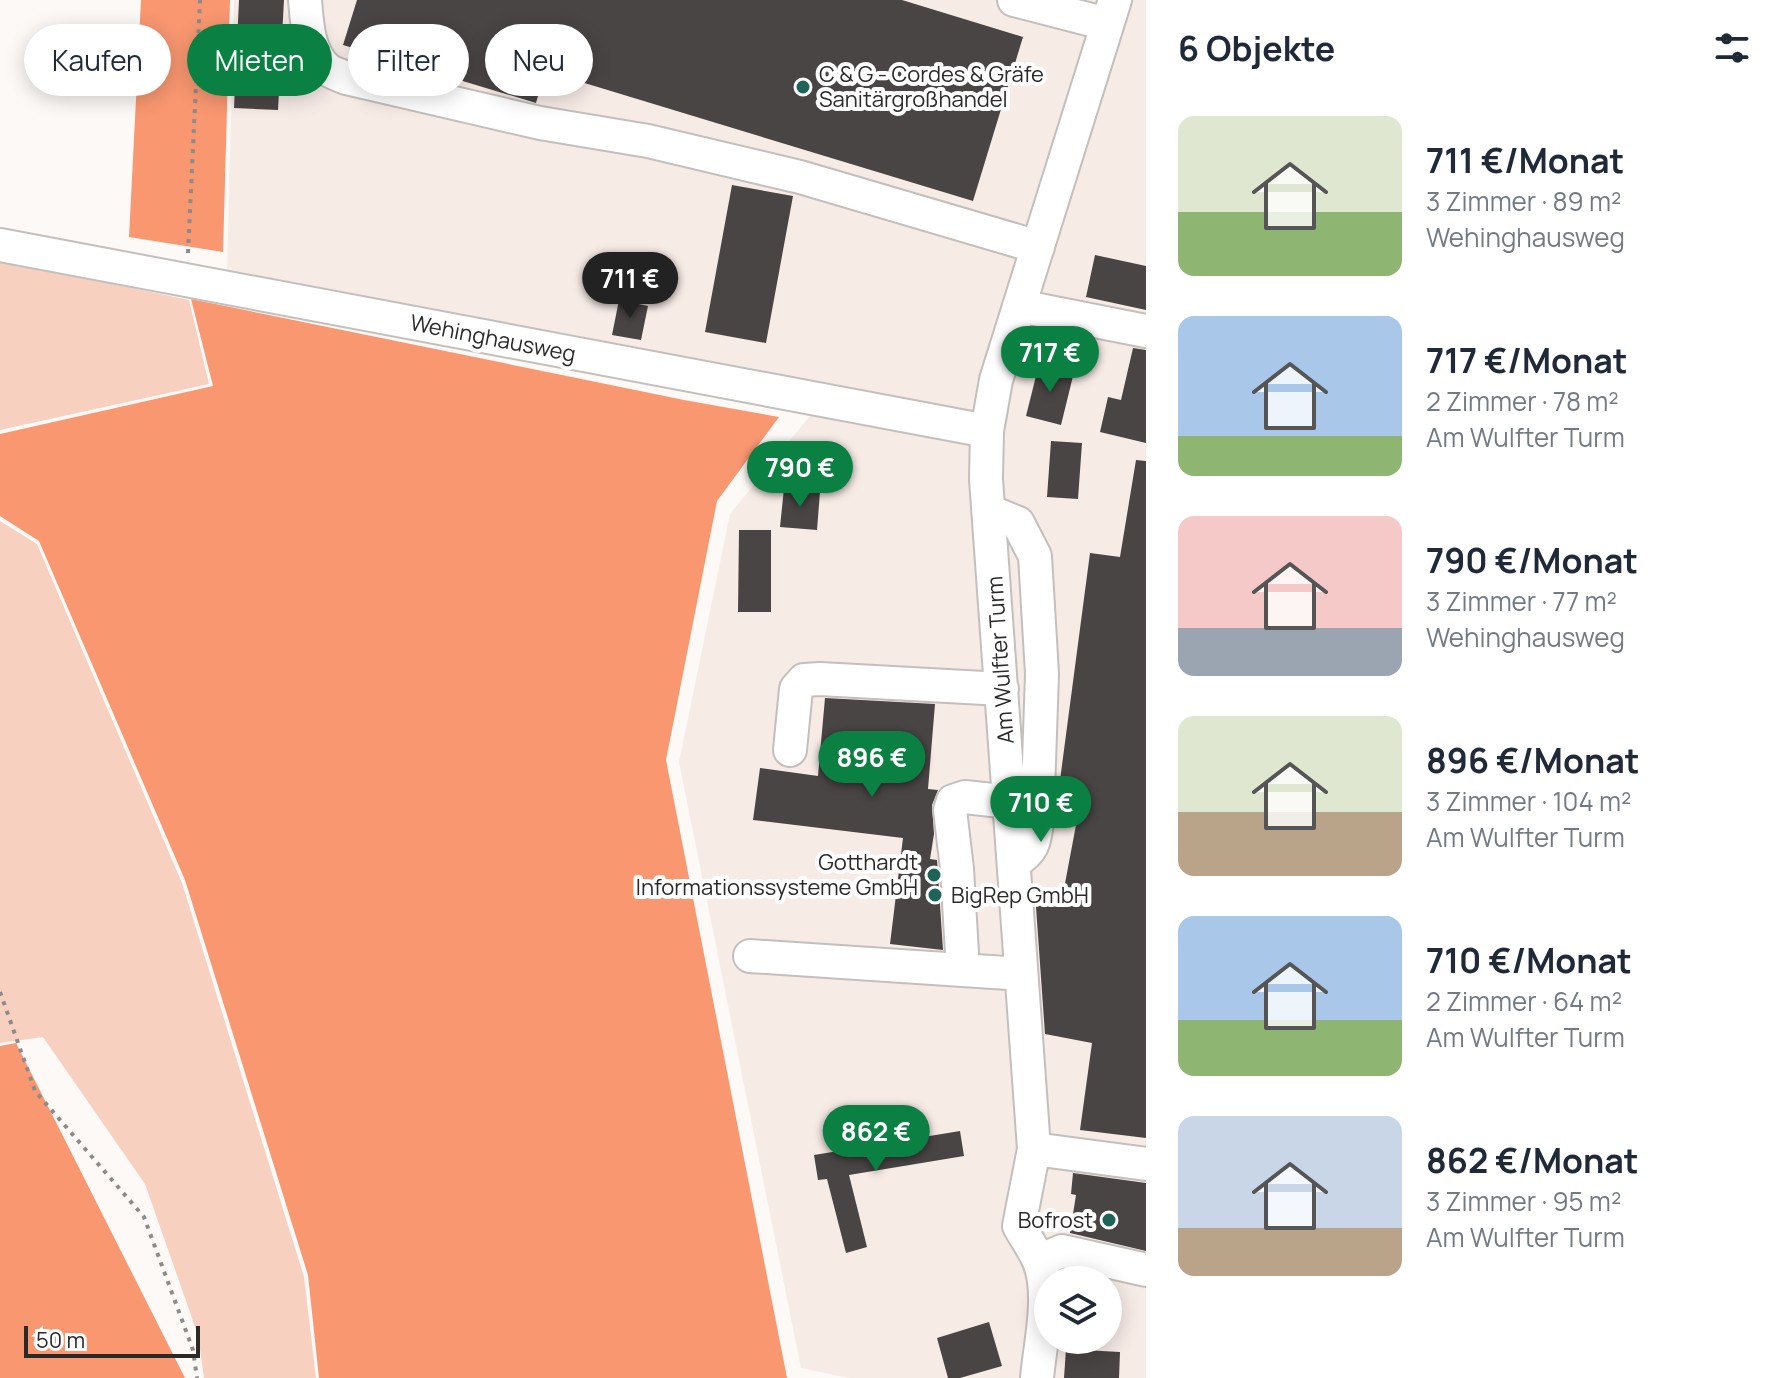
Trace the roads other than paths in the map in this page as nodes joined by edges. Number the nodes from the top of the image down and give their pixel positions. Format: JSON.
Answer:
{"nodes":[{"id":1,"x":305,"y":0,"type":"edge"},
{"id":2,"x":1014,"y":0,"type":"edge"},
{"id":3,"x":1111,"y":12,"type":"edge"},
{"id":4,"x":0,"y":245,"type":"edge"},
{"id":5,"x":1038,"y":247,"type":"junction"},
{"id":6,"x":1019,"y":306,"type":"junction"},
{"id":7,"x":1146,"y":331,"type":"edge"},
{"id":8,"x":987,"y":431,"type":"junction"},
{"id":9,"x":989,"y":511,"type":"junction"},
{"id":10,"x":1002,"y":689,"type":"junction"},
{"id":11,"x":790,"y":750,"type":"dead end"},
{"id":12,"x":1010,"y":802,"type":"junction"},
{"id":13,"x":1014,"y":862,"type":"junction"},
{"id":14,"x":750,"y":956,"type":"dead end"},
{"id":15,"x":963,"y":970,"type":"junction"},
{"id":16,"x":1021,"y":974,"type":"junction"},
{"id":17,"x":1034,"y":1149,"type":"junction"},
{"id":18,"x":1146,"y":1164,"type":"edge"},
{"id":19,"x":1039,"y":1261,"type":"junction"},
{"id":20,"x":1146,"y":1270,"type":"edge"},
{"id":21,"x":1037,"y":1378,"type":"edge"}],
"edges":[{"from":1,"to":5,"type":"street"},
{"from":2,"to":3,"type":"street"},
{"from":3,"to":5,"type":"street","name":"Am Wulfter Turm"},
{"from":4,"to":8,"type":"street","name":"Wehinghausweg"},
{"from":5,"to":6,"type":"street","name":"Am Wulfter Turm"},
{"from":6,"to":7,"type":"street"},
{"from":6,"to":8,"type":"street","name":"Am Wulfter Turm"},
{"from":8,"to":9,"type":"street","name":"Am Wulfter Turm"},
{"from":9,"to":10,"type":"street","name":"Am Wulfter Turm"},
{"from":9,"to":13,"type":"street"},
{"from":10,"to":11,"type":"street"},
{"from":10,"to":12,"type":"street","name":"Am Wulfter Turm"},
{"from":12,"to":13,"type":"street","name":"Am Wulfter Turm"},
{"from":12,"to":15,"type":"street"},
{"from":13,"to":16,"type":"street","name":"Am Wulfter Turm"},
{"from":14,"to":15,"type":"street"},
{"from":15,"to":16,"type":"street"},
{"from":16,"to":17,"type":"street","name":"Am Wulfter Turm"},
{"from":17,"to":18,"type":"street"},
{"from":17,"to":19,"type":"street","name":"Am Wulfter Turm"},
{"from":19,"to":20,"type":"street"},
{"from":19,"to":21,"type":"street","name":"Am Wulfter Turm"}]}
